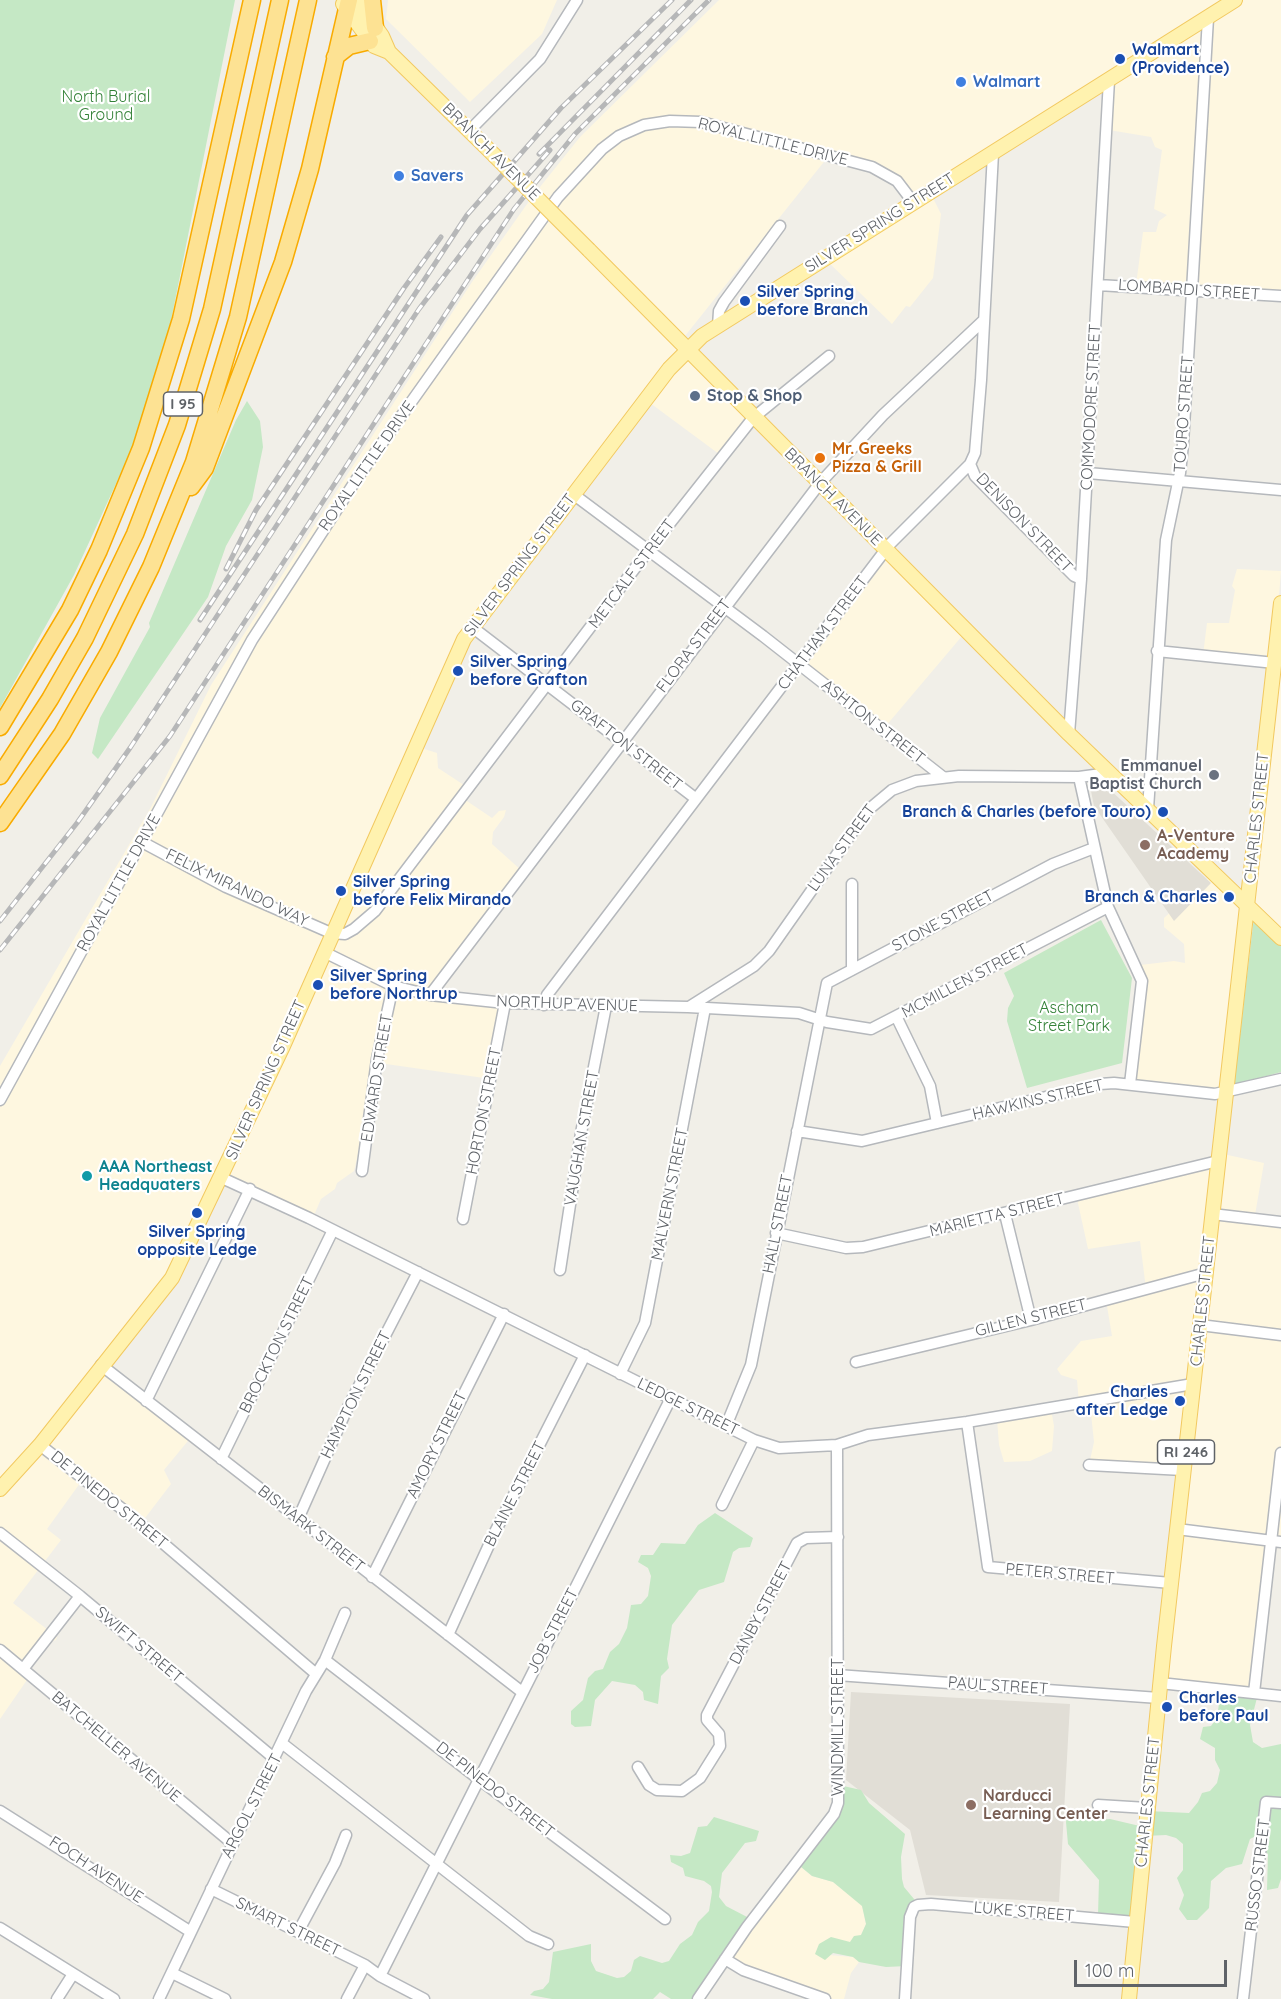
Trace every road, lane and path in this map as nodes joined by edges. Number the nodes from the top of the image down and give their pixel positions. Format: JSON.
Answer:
{"nodes":[{"id":1,"x":252,"y":0,"type":"edge"},
{"id":2,"x":280,"y":0,"type":"edge"},
{"id":3,"x":308,"y":0,"type":"edge"},
{"id":4,"x":372,"y":0,"type":"edge"},
{"id":5,"x":577,"y":0,"type":"edge"},
{"id":6,"x":1235,"y":0,"type":"edge"},
{"id":7,"x":348,"y":3,"type":"edge"},
{"id":8,"x":1208,"y":18,"type":"junction"},
{"id":9,"x":373,"y":35,"type":"junction"},
{"id":10,"x":335,"y":57,"type":"junction"},
{"id":11,"x":1109,"y":80,"type":"junction"},
{"id":12,"x":469,"y":131,"type":"junction"},
{"id":13,"x":993,"y":153,"type":"junction"},
{"id":14,"x":913,"y":202,"type":"junction"},
{"id":15,"x":780,"y":226,"type":"dead end"},
{"id":16,"x":1098,"y":285,"type":"junction"},
{"id":17,"x":1191,"y":292,"type":"junction"},
{"id":18,"x":1281,"y":296,"type":"edge"},
{"id":19,"x":984,"y":320,"type":"junction"},
{"id":20,"x":718,"y":326,"type":"junction"},
{"id":21,"x":687,"y":350,"type":"junction"},
{"id":22,"x":829,"y":356,"type":"dead end"},
{"id":23,"x":753,"y":418,"type":"junction"},
{"id":24,"x":970,"y":464,"type":"junction"},
{"id":25,"x":1088,"y":473,"type":"junction"},
{"id":26,"x":1179,"y":480,"type":"junction"},
{"id":27,"x":820,"y":483,"type":"junction"},
{"id":28,"x":1281,"y":490,"type":"edge"},
{"id":29,"x":573,"y":494,"type":"junction"},
{"id":30,"x":178,"y":505,"type":"junction"},
{"id":31,"x":885,"y":550,"type":"junction"},
{"id":32,"x":648,"y":551,"type":"junction"},
{"id":33,"x":1082,"y":579,"type":"junction"},
{"id":34,"x":1281,"y":603,"type":"edge"},
{"id":35,"x":724,"y":607,"type":"junction"},
{"id":36,"x":472,"y":627,"type":"junction"},
{"id":37,"x":1157,"y":651,"type":"junction"},
{"id":38,"x":1275,"y":663,"type":"junction"},
{"id":39,"x":798,"y":664,"type":"junction"},
{"id":40,"x":548,"y":685,"type":"junction"},
{"id":41,"x":0,"y":727,"type":"edge"},
{"id":42,"x":1069,"y":734,"type":"junction"},
{"id":43,"x":620,"y":743,"type":"junction"},
{"id":44,"x":1109,"y":773,"type":"junction"},
{"id":45,"x":0,"y":776,"type":"edge"},
{"id":46,"x":943,"y":777,"type":"junction"},
{"id":47,"x":1078,"y":777,"type":"junction"},
{"id":48,"x":695,"y":798,"type":"junction"},
{"id":49,"x":1148,"y":809,"type":"junction"},
{"id":50,"x":0,"y":823,"type":"edge"},
{"id":51,"x":142,"y":842,"type":"junction"},
{"id":52,"x":1094,"y":848,"type":"junction"},
{"id":53,"x":852,"y":884,"type":"dead end"},
{"id":54,"x":1247,"y":906,"type":"junction"},
{"id":55,"x":1108,"y":907,"type":"junction"},
{"id":56,"x":331,"y":933,"type":"junction"},
{"id":57,"x":1281,"y":938,"type":"edge"},
{"id":58,"x":324,"y":952,"type":"junction"},
{"id":59,"x":852,"y":969,"type":"junction"},
{"id":60,"x":393,"y":986,"type":"junction"},
{"id":61,"x":429,"y":995,"type":"junction"},
{"id":62,"x":505,"y":1004,"type":"junction"},
{"id":63,"x":544,"y":1005,"type":"junction"},
{"id":64,"x":606,"y":1006,"type":"junction"},
{"id":65,"x":688,"y":1007,"type":"junction"},
{"id":66,"x":705,"y":1008,"type":"junction"},
{"id":67,"x":819,"y":1018,"type":"junction"},
{"id":68,"x":897,"y":1018,"type":"junction"},
{"id":69,"x":1281,"y":1078,"type":"edge"},
{"id":70,"x":1130,"y":1084,"type":"junction"},
{"id":71,"x":1226,"y":1093,"type":"junction"},
{"id":72,"x":0,"y":1100,"type":"edge"},
{"id":73,"x":937,"y":1123,"type":"junction"},
{"id":74,"x":797,"y":1131,"type":"junction"},
{"id":75,"x":1218,"y":1161,"type":"junction"},
{"id":76,"x":362,"y":1171,"type":"dead end"},
{"id":77,"x":222,"y":1178,"type":"junction"},
{"id":78,"x":250,"y":1189,"type":"junction"},
{"id":79,"x":1005,"y":1214,"type":"junction"},
{"id":80,"x":1212,"y":1214,"type":"junction"},
{"id":81,"x":463,"y":1219,"type":"dead end"},
{"id":82,"x":1281,"y":1222,"type":"edge"},
{"id":83,"x":333,"y":1230,"type":"junction"},
{"id":84,"x":776,"y":1233,"type":"junction"},
{"id":85,"x":560,"y":1270,"type":"dead end"},
{"id":86,"x":418,"y":1272,"type":"junction"},
{"id":87,"x":1206,"y":1273,"type":"junction"},
{"id":88,"x":504,"y":1314,"type":"junction"},
{"id":89,"x":1031,"y":1320,"type":"junction"},
{"id":90,"x":1200,"y":1325,"type":"junction"},
{"id":91,"x":1281,"y":1335,"type":"edge"},
{"id":92,"x":585,"y":1355,"type":"junction"},
{"id":93,"x":856,"y":1362,"type":"dead end"},
{"id":94,"x":101,"y":1365,"type":"junction"},
{"id":95,"x":621,"y":1374,"type":"junction"},
{"id":96,"x":1193,"y":1384,"type":"junction"},
{"id":97,"x":671,"y":1398,"type":"junction"},
{"id":98,"x":146,"y":1401,"type":"junction"},
{"id":99,"x":967,"y":1422,"type":"junction"},
{"id":100,"x":726,"y":1426,"type":"junction"},
{"id":101,"x":754,"y":1440,"type":"junction"},
{"id":102,"x":40,"y":1445,"type":"junction"},
{"id":103,"x":837,"y":1445,"type":"junction"},
{"id":104,"x":1281,"y":1453,"type":"edge"},
{"id":105,"x":221,"y":1459,"type":"junction"},
{"id":106,"x":1089,"y":1465,"type":"dead end"},
{"id":107,"x":1184,"y":1470,"type":"junction"},
{"id":108,"x":0,"y":1489,"type":"edge"},
{"id":109,"x":722,"y":1505,"type":"dead end"},
{"id":110,"x":298,"y":1519,"type":"junction"},
{"id":111,"x":1177,"y":1529,"type":"junction"},
{"id":112,"x":0,"y":1533,"type":"edge"},
{"id":113,"x":838,"y":1537,"type":"junction"},
{"id":114,"x":1276,"y":1541,"type":"edge"},
{"id":115,"x":372,"y":1577,"type":"junction"},
{"id":116,"x":1171,"y":1583,"type":"junction"},
{"id":117,"x":80,"y":1596,"type":"junction"},
{"id":118,"x":345,"y":1613,"type":"dead end"},
{"id":119,"x":448,"y":1635,"type":"junction"},
{"id":120,"x":0,"y":1650,"type":"edge"},
{"id":121,"x":326,"y":1660,"type":"junction"},
{"id":122,"x":23,"y":1669,"type":"junction"},
{"id":123,"x":315,"y":1673,"type":"junction"},
{"id":124,"x":837,"y":1675,"type":"junction"},
{"id":125,"x":1160,"y":1683,"type":"junction"},
{"id":126,"x":522,"y":1692,"type":"junction"},
{"id":127,"x":1254,"y":1693,"type":"junction"},
{"id":128,"x":1281,"y":1696,"type":"edge"},
{"id":129,"x":1159,"y":1698,"type":"junction"},
{"id":130,"x":283,"y":1744,"type":"junction"},
{"id":131,"x":275,"y":1760,"type":"junction"},
{"id":132,"x":638,"y":1767,"type":"dead end"},
{"id":133,"x":480,"y":1780,"type":"junction"},
{"id":134,"x":1281,"y":1803,"type":"edge"},
{"id":135,"x":1098,"y":1805,"type":"dead end"},
{"id":136,"x":1147,"y":1808,"type":"junction"},
{"id":137,"x":0,"y":1810,"type":"edge"},
{"id":138,"x":346,"y":1836,"type":"dead end"},
{"id":139,"x":233,"y":1844,"type":"junction"},
{"id":140,"x":438,"y":1864,"type":"junction"},
{"id":141,"x":211,"y":1889,"type":"junction"},
{"id":142,"x":665,"y":1919,"type":"dead end"},
{"id":143,"x":1135,"y":1922,"type":"junction"},
{"id":144,"x":0,"y":1928,"type":"edge"},
{"id":145,"x":191,"y":1932,"type":"junction"},
{"id":146,"x":298,"y":1932,"type":"junction"},
{"id":147,"x":548,"y":1944,"type":"dead end"},
{"id":148,"x":725,"y":1959,"type":"junction"},
{"id":149,"x":365,"y":1965,"type":"junction"},
{"id":150,"x":172,"y":1973,"type":"junction"},
{"id":151,"x":73,"y":1974,"type":"junction"},
{"id":152,"x":380,"y":1976,"type":"junction"},
{"id":153,"x":819,"y":1998,"type":"edge"},
{"id":154,"x":57,"y":1999,"type":"edge"},
{"id":155,"x":114,"y":1999,"type":"edge"},
{"id":156,"x":159,"y":1999,"type":"edge"},
{"id":157,"x":225,"y":1999,"type":"edge"},
{"id":158,"x":347,"y":1999,"type":"edge"},
{"id":159,"x":424,"y":1999,"type":"edge"},
{"id":160,"x":698,"y":1999,"type":"edge"},
{"id":161,"x":905,"y":1999,"type":"edge"},
{"id":162,"x":1129,"y":1999,"type":"edge"},
{"id":163,"x":1243,"y":1999,"type":"edge"}],
"edges":[{"from":1,"to":41,"type":"highway"},
{"from":2,"to":45,"type":"highway","number":"I 95"},
{"from":3,"to":30,"type":"highway","number":"I 95"},
{"from":4,"to":9,"type":"highway"},
{"from":5,"to":12,"type":"street"},
{"from":6,"to":8,"type":"main road","name":"SILVER SPRING STREET"},
{"from":7,"to":9,"type":"main road","name":"BRANCH AVENUE"},
{"from":7,"to":10,"type":"highway"},
{"from":8,"to":11,"type":"main road","name":"SILVER SPRING STREET"},
{"from":8,"to":17,"type":"street","name":"TOURO STREET"},
{"from":9,"to":10,"type":"highway"},
{"from":9,"to":12,"type":"main road","name":"BRANCH AVENUE"},
{"from":10,"to":30,"type":"highway"},
{"from":11,"to":13,"type":"main road","name":"SILVER SPRING STREET"},
{"from":11,"to":16,"type":"street","name":"COMMODORE STREET"},
{"from":12,"to":21,"type":"main road","name":"BRANCH AVENUE","bridge":true},
{"from":13,"to":14,"type":"main road","name":"SILVER SPRING STREET"},
{"from":13,"to":19,"type":"street"},
{"from":14,"to":20,"type":"main road","name":"SILVER SPRING STREET"},
{"from":14,"to":51,"type":"street","name":"ROYAL LITTLE DRIVE"},
{"from":15,"to":20,"type":"street"},
{"from":16,"to":17,"type":"street","name":"LOMBARDI STREET"},
{"from":16,"to":25,"type":"street","name":"COMMODORE STREET"},
{"from":17,"to":18,"type":"street","name":"LOMBARDI STREET"},
{"from":17,"to":26,"type":"street","name":"TOURO STREET"},
{"from":19,"to":24,"type":"street"},
{"from":19,"to":27,"type":"street","name":"FLORA STREET"},
{"from":20,"to":21,"type":"main road","name":"SILVER SPRING STREET"},
{"from":21,"to":23,"type":"main road","name":"BRANCH AVENUE"},
{"from":21,"to":29,"type":"main road","name":"SILVER SPRING STREET"},
{"from":22,"to":23,"type":"street","name":"METCALF STREET"},
{"from":23,"to":27,"type":"main road","name":"BRANCH AVENUE"},
{"from":23,"to":32,"type":"street","name":"METCALF STREET"},
{"from":24,"to":31,"type":"street","name":"CHATHAM STREET"},
{"from":24,"to":33,"type":"street","name":"DENISON STREET"},
{"from":25,"to":26,"type":"street"},
{"from":25,"to":33,"type":"street","name":"COMMODORE STREET"},
{"from":26,"to":28,"type":"street"},
{"from":26,"to":37,"type":"street","name":"TOURO STREET"},
{"from":27,"to":31,"type":"main road","name":"BRANCH AVENUE"},
{"from":27,"to":35,"type":"street","name":"FLORA STREET"},
{"from":29,"to":32,"type":"street","name":"ASHTON STREET"},
{"from":29,"to":36,"type":"main road","name":"SILVER SPRING STREET"},
{"from":30,"to":50,"type":"highway","number":"I 95"},
{"from":31,"to":39,"type":"street","name":"CHATHAM STREET"},
{"from":31,"to":42,"type":"main road","name":"BRANCH AVENUE"},
{"from":32,"to":35,"type":"street","name":"ASHTON STREET"},
{"from":32,"to":40,"type":"street","name":"METCALF STREET"},
{"from":33,"to":42,"type":"street","name":"COMMODORE STREET"},
{"from":34,"to":38,"type":"main road","name":"CHARLES STREET","number":"RI 246"},
{"from":35,"to":39,"type":"street","name":"ASHTON STREET"},
{"from":35,"to":43,"type":"street","name":"FLORA STREET"},
{"from":36,"to":40,"type":"street","name":"GRAFTON STREET"},
{"from":36,"to":56,"type":"main road","name":"SILVER SPRING STREET"},
{"from":37,"to":38,"type":"street"},
{"from":37,"to":49,"type":"street","name":"TOURO STREET"},
{"from":38,"to":54,"type":"main road","name":"CHARLES STREET","number":"RI 246"},
{"from":39,"to":46,"type":"street","name":"ASHTON STREET"},
{"from":39,"to":48,"type":"street","name":"CHATHAM STREET"},
{"from":40,"to":43,"type":"street","name":"GRAFTON STREET"},
{"from":40,"to":56,"type":"street","name":"METCALF STREET"},
{"from":42,"to":44,"type":"main road","name":"BRANCH AVENUE"},
{"from":43,"to":48,"type":"street","name":"GRAFTON STREET"},
{"from":43,"to":61,"type":"street","name":"FLORA STREET"},
{"from":44,"to":47,"type":"street","name":"LUNA STREET"},
{"from":44,"to":49,"type":"main road","name":"BRANCH AVENUE"},
{"from":46,"to":47,"type":"street","name":"LUNA STREET"},
{"from":46,"to":65,"type":"street","name":"LUNA STREET"},
{"from":47,"to":52,"type":"street"},
{"from":48,"to":63,"type":"street","name":"CHATHAM STREET"},
{"from":49,"to":54,"type":"main road","name":"BRANCH AVENUE"},
{"from":51,"to":56,"type":"street","name":"FELIX MIRANDO WAY"},
{"from":51,"to":72,"type":"street","name":"ROYAL LITTLE DRIVE"},
{"from":52,"to":55,"type":"street"},
{"from":52,"to":59,"type":"street","name":"STONE STREET"},
{"from":53,"to":59,"type":"street"},
{"from":54,"to":57,"type":"main road","name":"BRANCH AVENUE"},
{"from":54,"to":71,"type":"main road","name":"CHARLES STREET","number":"RI 246"},
{"from":55,"to":68,"type":"street","name":"MCMILLEN STREET"},
{"from":55,"to":70,"type":"street"},
{"from":56,"to":58,"type":"main road","name":"SILVER SPRING STREET"},
{"from":58,"to":60,"type":"street","name":"NORTHUP AVENUE"},
{"from":58,"to":77,"type":"main road","name":"SILVER SPRING STREET"},
{"from":59,"to":67,"type":"street","name":"STONE STREET"},
{"from":60,"to":61,"type":"street","name":"NORTHUP AVENUE"},
{"from":60,"to":76,"type":"street","name":"EDWARD STREET"},
{"from":61,"to":62,"type":"street","name":"NORTHUP AVENUE"},
{"from":62,"to":63,"type":"street","name":"NORTHUP AVENUE"},
{"from":62,"to":81,"type":"street","name":"HORTON STREET"},
{"from":63,"to":64,"type":"street","name":"NORTHUP AVENUE"},
{"from":64,"to":65,"type":"street","name":"NORTHUP AVENUE"},
{"from":64,"to":85,"type":"street","name":"VAUGHAN STREET"},
{"from":65,"to":66,"type":"street","name":"NORTHUP AVENUE"},
{"from":66,"to":67,"type":"street","name":"NORTHUP AVENUE"},
{"from":66,"to":95,"type":"street","name":"MALVERN STREET"},
{"from":67,"to":68,"type":"street","name":"MCMILLEN STREET"},
{"from":67,"to":74,"type":"street","name":"HALL STREET"},
{"from":68,"to":73,"type":"street"},
{"from":69,"to":71,"type":"street","name":"HAWKINS STREET"},
{"from":70,"to":71,"type":"street","name":"HAWKINS STREET"},
{"from":70,"to":73,"type":"street","name":"HAWKINS STREET"},
{"from":71,"to":75,"type":"main road","name":"CHARLES STREET","number":"RI 246"},
{"from":73,"to":74,"type":"street","name":"HAWKINS STREET"},
{"from":74,"to":84,"type":"street","name":"HALL STREET"},
{"from":75,"to":79,"type":"street","name":"MARIETTA STREET"},
{"from":75,"to":80,"type":"main road","name":"CHARLES STREET","number":"RI 246"},
{"from":77,"to":78,"type":"street","name":"LEDGE STREET"},
{"from":77,"to":94,"type":"main road","name":"SILVER SPRING STREET"},
{"from":78,"to":83,"type":"street","name":"LEDGE STREET"},
{"from":78,"to":98,"type":"street"},
{"from":79,"to":84,"type":"street","name":"MARIETTA STREET"},
{"from":79,"to":89,"type":"street"},
{"from":80,"to":82,"type":"street"},
{"from":80,"to":87,"type":"main road","name":"CHARLES STREET","number":"RI 246"},
{"from":83,"to":86,"type":"street","name":"LEDGE STREET"},
{"from":83,"to":105,"type":"street","name":"BROCKTON STREET"},
{"from":84,"to":100,"type":"street","name":"HALL STREET"},
{"from":86,"to":88,"type":"street","name":"LEDGE STREET"},
{"from":86,"to":110,"type":"street","name":"HAMPTON STREET"},
{"from":87,"to":89,"type":"street","name":"GILLEN STREET"},
{"from":87,"to":90,"type":"main road","name":"CHARLES STREET","number":"RI 246"},
{"from":88,"to":92,"type":"street","name":"LEDGE STREET"},
{"from":88,"to":115,"type":"street","name":"AMORY STREET"},
{"from":89,"to":93,"type":"street","name":"GILLEN STREET"},
{"from":90,"to":91,"type":"street"},
{"from":90,"to":96,"type":"main road","name":"CHARLES STREET","number":"RI 246"},
{"from":92,"to":95,"type":"street","name":"LEDGE STREET"},
{"from":92,"to":119,"type":"street","name":"BLAINE STREET"},
{"from":94,"to":98,"type":"street","name":"BISMARK STREET"},
{"from":94,"to":102,"type":"main road","name":"SILVER SPRING STREET"},
{"from":95,"to":97,"type":"street","name":"LEDGE STREET"},
{"from":96,"to":99,"type":"street","name":"LEDGE STREET"},
{"from":96,"to":107,"type":"main road","name":"CHARLES STREET","number":"RI 246"},
{"from":97,"to":100,"type":"street","name":"LEDGE STREET"},
{"from":97,"to":126,"type":"street","name":"JOB STREET"},
{"from":98,"to":105,"type":"street","name":"BISMARK STREET"},
{"from":99,"to":103,"type":"street","name":"LEDGE STREET"},
{"from":99,"to":116,"type":"street","name":"PETER STREET"},
{"from":100,"to":101,"type":"street","name":"LEDGE STREET"},
{"from":101,"to":103,"type":"street","name":"LEDGE STREET"},
{"from":101,"to":109,"type":"street"},
{"from":102,"to":108,"type":"main road","name":"SILVER SPRING STREET"},
{"from":102,"to":123,"type":"street","name":"DE PINEDO STREET"},
{"from":103,"to":113,"type":"street","name":"WINDMILL STREET"},
{"from":104,"to":114,"type":"street"},
{"from":105,"to":110,"type":"street","name":"BISMARK STREET"},
{"from":106,"to":107,"type":"street"},
{"from":107,"to":111,"type":"main road","name":"CHARLES STREET","number":"RI 246"},
{"from":110,"to":115,"type":"street","name":"BISMARK STREET"},
{"from":111,"to":114,"type":"street"},
{"from":111,"to":116,"type":"main road","name":"CHARLES STREET","number":"RI 246"},
{"from":112,"to":117,"type":"street","name":"SWIFT STREET"},
{"from":113,"to":124,"type":"street","name":"WINDMILL STREET"},
{"from":113,"to":132,"type":"street","name":"DANBY STREET"},
{"from":114,"to":127,"type":"street"},
{"from":115,"to":119,"type":"street","name":"BISMARK STREET"},
{"from":116,"to":125,"type":"main road","name":"CHARLES STREET","number":"RI 246"},
{"from":117,"to":122,"type":"street"},
{"from":117,"to":131,"type":"street","name":"SWIFT STREET"},
{"from":118,"to":121,"type":"street","name":"ARGOL STREET"},
{"from":119,"to":126,"type":"street","name":"BISMARK STREET"},
{"from":120,"to":122,"type":"street","name":"BATCHELLER AVENUE"},
{"from":121,"to":123,"type":"street","name":"ARGOL STREET"},
{"from":121,"to":133,"type":"street","name":"DE PINEDO STREET"},
{"from":122,"to":139,"type":"street","name":"BATCHELLER AVENUE"},
{"from":123,"to":130,"type":"street","name":"ARGOL STREET"},
{"from":124,"to":129,"type":"street","name":"PAUL STREET"},
{"from":124,"to":148,"type":"street","name":"WINDMILL STREET"},
{"from":125,"to":127,"type":"street"},
{"from":125,"to":129,"type":"main road","name":"CHARLES STREET","number":"RI 246"},
{"from":126,"to":133,"type":"street","name":"JOB STREET"},
{"from":127,"to":128,"type":"street"},
{"from":129,"to":136,"type":"main road","name":"CHARLES STREET","number":"RI 246"},
{"from":130,"to":131,"type":"street","name":"ARGOL STREET"},
{"from":130,"to":140,"type":"street"},
{"from":131,"to":139,"type":"street","name":"ARGOL STREET"},
{"from":133,"to":140,"type":"street","name":"JOB STREET"},
{"from":133,"to":142,"type":"street","name":"DE PINEDO STREET"},
{"from":134,"to":163,"type":"street","name":"RUSSO STREET"},
{"from":135,"to":136,"type":"street"},
{"from":136,"to":143,"type":"main road","name":"CHARLES STREET","number":"RI 246"},
{"from":137,"to":145,"type":"street","name":"FOCH AVENUE"},
{"from":138,"to":146,"type":"street"},
{"from":139,"to":141,"type":"street","name":"ARGOL STREET"},
{"from":140,"to":147,"type":"street"},
{"from":140,"to":152,"type":"street","name":"JOB STREET"},
{"from":141,"to":145,"type":"street","name":"ARGOL STREET"},
{"from":141,"to":146,"type":"street","name":"SMART STREET"},
{"from":143,"to":161,"type":"street","name":"LUKE STREET"},
{"from":143,"to":162,"type":"main road","name":"CHARLES STREET","number":"RI 246"},
{"from":144,"to":151,"type":"street"},
{"from":145,"to":150,"type":"street","name":"ARGOL STREET"},
{"from":146,"to":149,"type":"street","name":"SMART STREET"},
{"from":148,"to":153,"type":"street"},
{"from":148,"to":160,"type":"street","name":"WINDMILL STREET"},
{"from":149,"to":152,"type":"street","name":"SMART STREET"},
{"from":149,"to":158,"type":"street"},
{"from":150,"to":156,"type":"street","name":"ARGOL STREET"},
{"from":150,"to":157,"type":"street"},
{"from":151,"to":154,"type":"street"},
{"from":151,"to":155,"type":"street"},
{"from":152,"to":159,"type":"street"}]}
